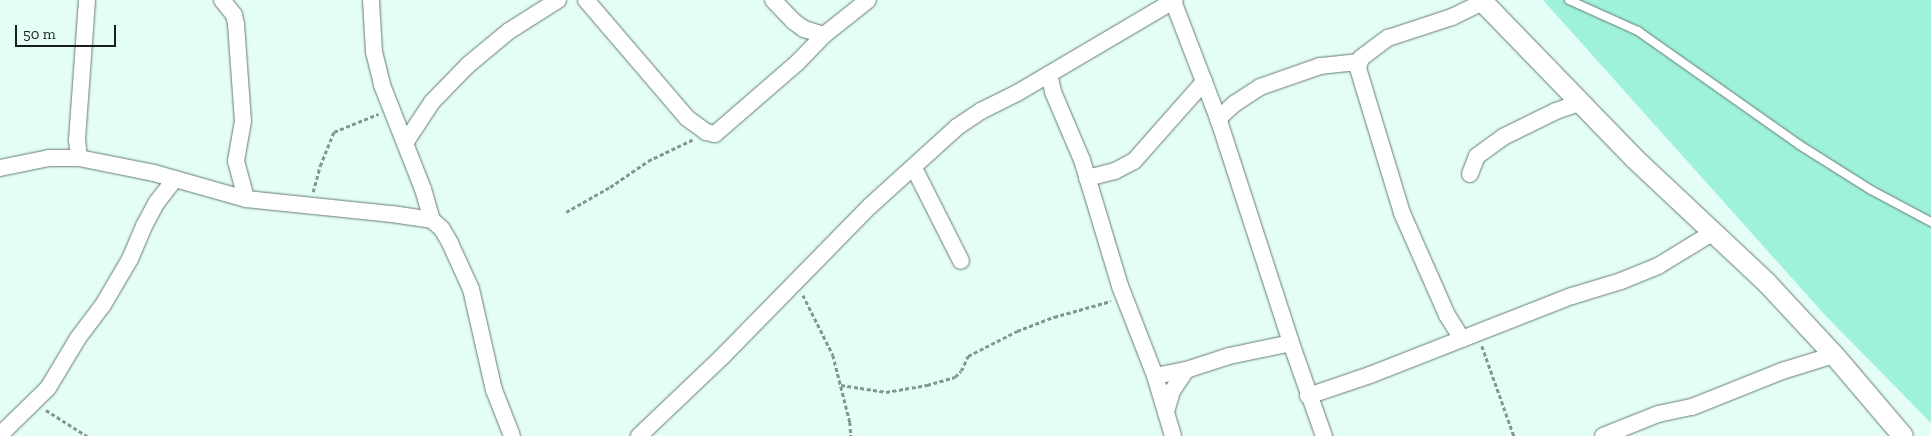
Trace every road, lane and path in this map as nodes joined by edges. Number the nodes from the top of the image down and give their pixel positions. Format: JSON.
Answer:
{"nodes":[{"id":1,"x":87,"y":0,"type":"edge"},
{"id":2,"x":222,"y":0,"type":"edge"},
{"id":3,"x":371,"y":0,"type":"edge"},
{"id":4,"x":558,"y":0,"type":"edge"},
{"id":5,"x":774,"y":0,"type":"edge"},
{"id":6,"x":868,"y":0,"type":"edge"},
{"id":7,"x":1174,"y":0,"type":"edge"},
{"id":8,"x":1569,"y":0,"type":"edge"},
{"id":9,"x":1482,"y":1,"type":"edge"},
{"id":10,"x":594,"y":3,"type":"edge"},
{"id":11,"x":824,"y":35,"type":"junction"},
{"id":12,"x":1359,"y":62,"type":"junction"},
{"id":13,"x":1049,"y":74,"type":"junction"},
{"id":14,"x":1204,"y":82,"type":"junction"},
{"id":15,"x":1579,"y":103,"type":"junction"},
{"id":16,"x":391,"y":108,"type":"junction"},
{"id":17,"x":1218,"y":119,"type":"junction"},
{"id":18,"x":709,"y":133,"type":"junction"},
{"id":19,"x":405,"y":143,"type":"junction"},
{"id":20,"x":79,"y":158,"type":"junction"},
{"id":21,"x":0,"y":168,"type":"edge"},
{"id":22,"x":914,"y":168,"type":"junction"},
{"id":23,"x":1470,"y":174,"type":"dead end"},
{"id":24,"x":1087,"y":178,"type":"junction"},
{"id":25,"x":175,"y":179,"type":"junction"},
{"id":26,"x":246,"y":199,"type":"junction"},
{"id":27,"x":309,"y":206,"type":"junction"},
{"id":28,"x":566,"y":212,"type":"dead end"},
{"id":29,"x":432,"y":220,"type":"junction"},
{"id":30,"x":1931,"y":222,"type":"edge"},
{"id":31,"x":1712,"y":233,"type":"junction"},
{"id":32,"x":961,"y":260,"type":"dead end"},
{"id":33,"x":796,"y":280,"type":"junction"},
{"id":34,"x":1124,"y":297,"type":"junction"},
{"id":35,"x":1477,"y":333,"type":"junction"},
{"id":36,"x":1462,"y":339,"type":"junction"},
{"id":37,"x":1291,"y":343,"type":"junction"},
{"id":38,"x":1834,"y":355,"type":"junction"},
{"id":39,"x":1186,"y":370,"type":"junction"},
{"id":40,"x":1155,"y":376,"type":"junction"},
{"id":41,"x":841,"y":385,"type":"junction"},
{"id":42,"x":1308,"y":396,"type":"junction"},
{"id":43,"x":34,"y":403,"type":"junction"},
{"id":44,"x":1166,"y":412,"type":"junction"},
{"id":45,"x":1168,"y":434,"type":"edge"},
{"id":46,"x":0,"y":435,"type":"edge"},
{"id":47,"x":88,"y":436,"type":"edge"},
{"id":48,"x":512,"y":436,"type":"edge"},
{"id":49,"x":639,"y":436,"type":"edge"},
{"id":50,"x":851,"y":436,"type":"edge"},
{"id":51,"x":1324,"y":436,"type":"edge"},
{"id":52,"x":1514,"y":436,"type":"edge"},
{"id":53,"x":1603,"y":436,"type":"edge"},
{"id":54,"x":1903,"y":436,"type":"edge"}],
"edges":[{"from":1,"to":20,"type":"street"},
{"from":2,"to":26,"type":"street"},
{"from":3,"to":16,"type":"street"},
{"from":4,"to":19,"type":"street"},
{"from":5,"to":11,"type":"street"},
{"from":6,"to":11,"type":"street"},
{"from":7,"to":13,"type":"street"},
{"from":7,"to":14,"type":"street"},
{"from":8,"to":30,"type":"lane"},
{"from":9,"to":12,"type":"street"},
{"from":9,"to":15,"type":"street"},
{"from":10,"to":18,"type":"street"},
{"from":11,"to":18,"type":"street"},
{"from":12,"to":17,"type":"street"},
{"from":12,"to":36,"type":"street"},
{"from":13,"to":22,"type":"street"},
{"from":13,"to":24,"type":"street"},
{"from":14,"to":17,"type":"street"},
{"from":14,"to":24,"type":"street"},
{"from":15,"to":23,"type":"street"},
{"from":15,"to":31,"type":"street"},
{"from":16,"to":19,"type":"street"},
{"from":16,"to":27,"type":"path"},
{"from":17,"to":37,"type":"street"},
{"from":18,"to":28,"type":"path"},
{"from":19,"to":29,"type":"street"},
{"from":20,"to":21,"type":"street"},
{"from":20,"to":25,"type":"street"},
{"from":22,"to":32,"type":"street"},
{"from":22,"to":33,"type":"street"},
{"from":24,"to":34,"type":"street"},
{"from":25,"to":26,"type":"street"},
{"from":25,"to":43,"type":"street"},
{"from":26,"to":27,"type":"street"},
{"from":27,"to":29,"type":"street"},
{"from":29,"to":48,"type":"street"},
{"from":31,"to":35,"type":"street"},
{"from":31,"to":38,"type":"street"},
{"from":33,"to":41,"type":"path"},
{"from":33,"to":49,"type":"street"},
{"from":34,"to":40,"type":"street"},
{"from":34,"to":41,"type":"path"},
{"from":35,"to":36,"type":"street"},
{"from":35,"to":52,"type":"path"},
{"from":36,"to":42,"type":"street"},
{"from":37,"to":39,"type":"street"},
{"from":37,"to":42,"type":"street"},
{"from":38,"to":53,"type":"street"},
{"from":38,"to":54,"type":"street"},
{"from":39,"to":40,"type":"street"},
{"from":39,"to":44,"type":"street"},
{"from":40,"to":44,"type":"street"},
{"from":41,"to":50,"type":"path"},
{"from":42,"to":51,"type":"street"},
{"from":43,"to":46,"type":"street"},
{"from":43,"to":47,"type":"path"},
{"from":44,"to":45,"type":"street"}]}
